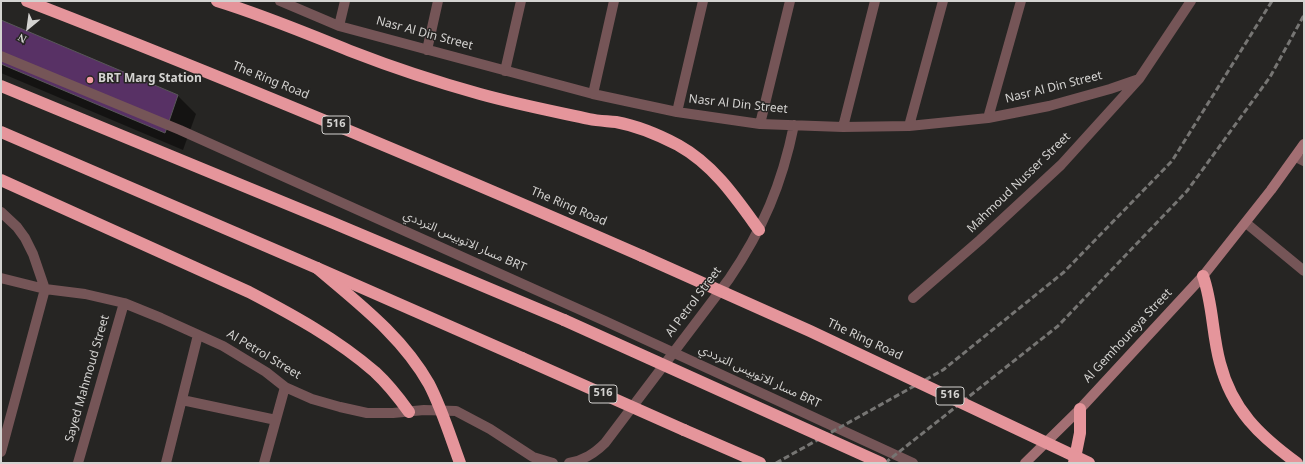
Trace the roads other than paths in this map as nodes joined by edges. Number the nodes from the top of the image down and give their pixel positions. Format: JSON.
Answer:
{"nodes":[{"id":1,"x":27,"y":1,"type":"edge"},
{"id":2,"x":217,"y":1,"type":"edge"},
{"id":3,"x":280,"y":1,"type":"edge"},
{"id":4,"x":344,"y":1,"type":"edge"},
{"id":5,"x":438,"y":1,"type":"edge"},
{"id":6,"x":521,"y":1,"type":"edge"},
{"id":7,"x":614,"y":1,"type":"edge"},
{"id":8,"x":703,"y":1,"type":"edge"},
{"id":9,"x":790,"y":1,"type":"edge"},
{"id":10,"x":875,"y":1,"type":"edge"},
{"id":11,"x":943,"y":1,"type":"edge"},
{"id":12,"x":1021,"y":1,"type":"edge"},
{"id":13,"x":1191,"y":1,"type":"edge"},
{"id":14,"x":339,"y":26,"type":"junction"},
{"id":15,"x":427,"y":50,"type":"junction"},
{"id":16,"x":1,"y":56,"type":"edge"},
{"id":17,"x":505,"y":70,"type":"junction"},
{"id":18,"x":1139,"y":79,"type":"junction"},
{"id":19,"x":1,"y":86,"type":"edge"},
{"id":20,"x":593,"y":94,"type":"junction"},
{"id":21,"x":677,"y":112,"type":"junction"},
{"id":22,"x":988,"y":118,"type":"junction"},
{"id":23,"x":760,"y":124,"type":"junction"},
{"id":24,"x":794,"y":125,"type":"junction"},
{"id":25,"x":909,"y":126,"type":"junction"},
{"id":26,"x":843,"y":127,"type":"junction"},
{"id":27,"x":1,"y":132,"type":"edge"},
{"id":28,"x":1304,"y":144,"type":"edge"},
{"id":29,"x":1300,"y":159,"type":"edge"},
{"id":30,"x":1,"y":180,"type":"edge"},
{"id":31,"x":1,"y":212,"type":"edge"},
{"id":32,"x":1246,"y":223,"type":"junction"},
{"id":33,"x":759,"y":230,"type":"junction"},
{"id":34,"x":317,"y":268,"type":"junction"},
{"id":35,"x":1304,"y":271,"type":"edge"},
{"id":36,"x":1203,"y":276,"type":"junction"},
{"id":37,"x":1,"y":278,"type":"edge"},
{"id":38,"x":45,"y":289,"type":"junction"},
{"id":39,"x":913,"y":298,"type":"dead end"},
{"id":40,"x":124,"y":303,"type":"junction"},
{"id":41,"x":198,"y":335,"type":"junction"},
{"id":42,"x":285,"y":387,"type":"junction"},
{"id":43,"x":182,"y":400,"type":"junction"},
{"id":44,"x":1080,"y":409,"type":"junction"},
{"id":45,"x":409,"y":412,"type":"junction"},
{"id":46,"x":276,"y":420,"type":"junction"},
{"id":47,"x":1,"y":452,"type":"edge"},
{"id":48,"x":78,"y":463,"type":"edge"},
{"id":49,"x":166,"y":463,"type":"edge"},
{"id":50,"x":264,"y":463,"type":"edge"},
{"id":51,"x":460,"y":463,"type":"edge"},
{"id":52,"x":553,"y":463,"type":"edge"},
{"id":53,"x":569,"y":463,"type":"edge"},
{"id":54,"x":760,"y":463,"type":"edge"},
{"id":55,"x":881,"y":463,"type":"edge"},
{"id":56,"x":913,"y":463,"type":"edge"},
{"id":57,"x":1026,"y":463,"type":"edge"},
{"id":58,"x":1074,"y":463,"type":"edge"},
{"id":59,"x":1089,"y":463,"type":"edge"},
{"id":60,"x":1297,"y":463,"type":"edge"}],
"edges":[{"from":1,"to":59,"type":"highway","name":"The Ring Road","number":"516","bridge":true},
{"from":2,"to":33,"type":"highway"},
{"from":3,"to":14,"type":"street","name":"Nasr Al Din Street"},
{"from":4,"to":14,"type":"street"},
{"from":5,"to":15,"type":"street"},
{"from":6,"to":17,"type":"street"},
{"from":7,"to":20,"type":"street"},
{"from":8,"to":21,"type":"street"},
{"from":9,"to":23,"type":"street"},
{"from":10,"to":26,"type":"street"},
{"from":11,"to":25,"type":"street"},
{"from":12,"to":22,"type":"street"},
{"from":13,"to":18,"type":"street","name":"Mahmoud Nusser Street"},
{"from":14,"to":15,"type":"street","name":"Nasr Al Din Street"},
{"from":15,"to":17,"type":"street","name":"Nasr Al Din Street"},
{"from":16,"to":56,"type":"street","name":"مسار الاتوبيس الترددي BRT"},
{"from":17,"to":20,"type":"street","name":"Nasr Al Din Street"},
{"from":18,"to":22,"type":"street","name":"Nasr Al Din Street"},
{"from":18,"to":39,"type":"street","name":"Mahmoud Nusser Street"},
{"from":19,"to":55,"type":"highway","bridge":true},
{"from":20,"to":21,"type":"street","name":"Nasr Al Din Street"},
{"from":21,"to":23,"type":"street","name":"Nasr Al Din Street"},
{"from":22,"to":25,"type":"street","name":"Nasr Al Din Street"},
{"from":23,"to":24,"type":"street","name":"Nasr Al Din Street"},
{"from":24,"to":26,"type":"street","name":"Nasr Al Din Street"},
{"from":24,"to":33,"type":"street","name":"Al Petrol Street"},
{"from":25,"to":26,"type":"street","name":"Nasr Al Din Street"},
{"from":27,"to":34,"type":"highway","number":"516"},
{"from":28,"to":29,"type":"main road","name":"Al Gemhoureya Street"},
{"from":29,"to":32,"type":"main road","name":"Al Gemhoureya Street"},
{"from":30,"to":45,"type":"highway"},
{"from":31,"to":38,"type":"street"},
{"from":32,"to":35,"type":"street"},
{"from":32,"to":36,"type":"main road","name":"Al Gemhoureya Street"},
{"from":33,"to":53,"type":"street","name":"Al Petrol Street"},
{"from":34,"to":51,"type":"highway","bridge":true},
{"from":34,"to":54,"type":"highway","number":"516","bridge":true},
{"from":36,"to":44,"type":"main road","name":"Al Gemhoureya Street"},
{"from":36,"to":60,"type":"highway"},
{"from":37,"to":38,"type":"street","name":"Al Petrol Street"},
{"from":38,"to":40,"type":"street","name":"Al Petrol Street"},
{"from":38,"to":47,"type":"street"},
{"from":40,"to":41,"type":"street","name":"Al Petrol Street"},
{"from":40,"to":48,"type":"street","name":"Sayed Mahmoud Street"},
{"from":41,"to":42,"type":"street","name":"Al Petrol Street"},
{"from":41,"to":43,"type":"street"},
{"from":42,"to":45,"type":"street","name":"Al Petrol Street"},
{"from":42,"to":46,"type":"street"},
{"from":43,"to":46,"type":"street"},
{"from":43,"to":49,"type":"street"},
{"from":44,"to":57,"type":"main road","name":"Al Gemhoureya Street"},
{"from":44,"to":58,"type":"highway"},
{"from":45,"to":52,"type":"street","name":"Al Petrol Street"},
{"from":46,"to":50,"type":"street"}]}
